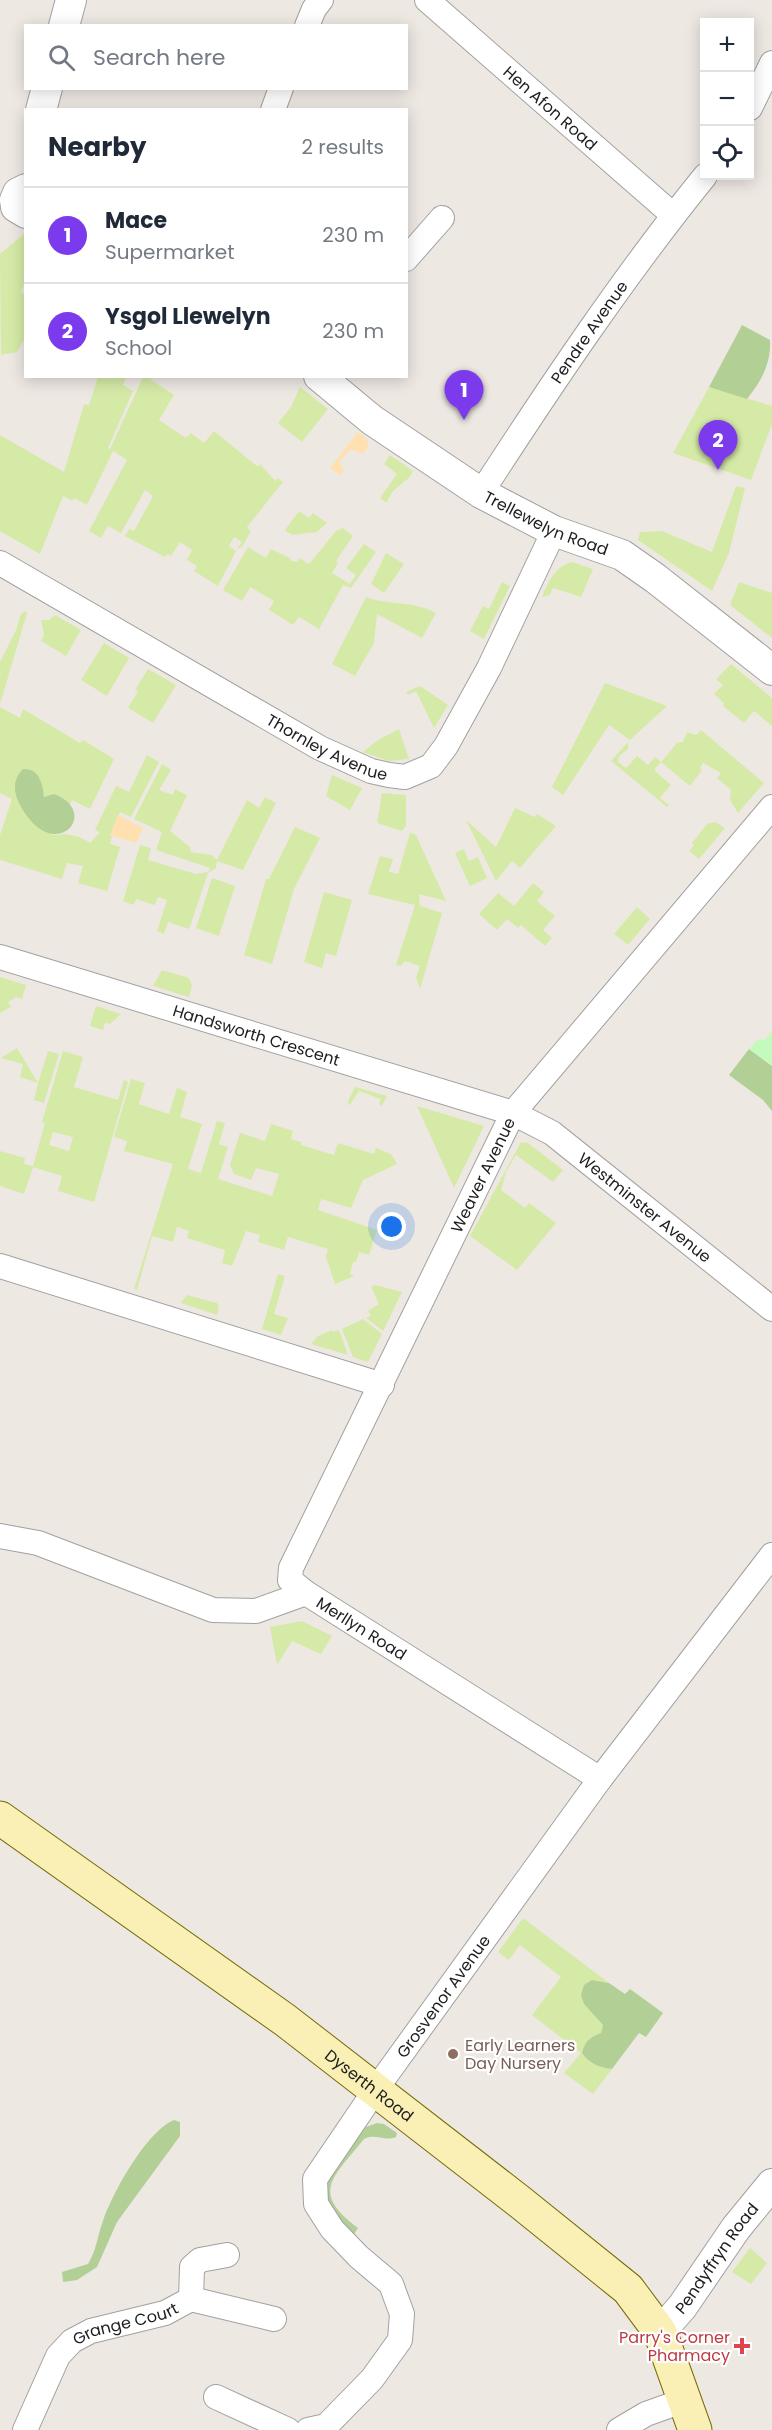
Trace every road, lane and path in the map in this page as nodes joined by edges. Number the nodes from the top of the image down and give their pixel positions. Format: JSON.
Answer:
{"nodes":[{"id":1,"x":71,"y":0,"type":"edge"},
{"id":2,"x":321,"y":0,"type":"edge"},
{"id":3,"x":428,"y":0,"type":"edge"},
{"id":4,"x":64,"y":24,"type":"edge"},
{"id":5,"x":308,"y":24,"type":"edge"},
{"id":6,"x":772,"y":63,"type":"edge"},
{"id":7,"x":46,"y":90,"type":"edge"},
{"id":8,"x":280,"y":90,"type":"edge"},
{"id":9,"x":754,"y":100,"type":"edge"},
{"id":10,"x":42,"y":108,"type":"edge"},
{"id":11,"x":274,"y":108,"type":"edge"},
{"id":12,"x":702,"y":180,"type":"edge"},
{"id":13,"x":673,"y":215,"type":"junction"},
{"id":14,"x":442,"y":218,"type":"dead end"},
{"id":15,"x":408,"y":257,"type":"edge"},
{"id":16,"x":321,"y":378,"type":"edge"},
{"id":17,"x":481,"y":494,"type":"junction"},
{"id":18,"x":554,"y":531,"type":"junction"},
{"id":19,"x":0,"y":563,"type":"edge"},
{"id":20,"x":772,"y":670,"type":"edge"},
{"id":21,"x":772,"y":807,"type":"edge"},
{"id":22,"x":0,"y":957,"type":"edge"},
{"id":23,"x":513,"y":1113,"type":"junction"},
{"id":24,"x":0,"y":1266,"type":"edge"},
{"id":25,"x":772,"y":1309,"type":"edge"},
{"id":26,"x":382,"y":1386,"type":"junction"},
{"id":27,"x":0,"y":1536,"type":"edge"},
{"id":28,"x":772,"y":1555,"type":"edge"},
{"id":29,"x":306,"y":1593,"type":"junction"},
{"id":30,"x":600,"y":1779,"type":"junction"},
{"id":31,"x":0,"y":1818,"type":"edge"},
{"id":32,"x":376,"y":2089,"type":"junction"},
{"id":33,"x":772,"y":2184,"type":"edge"},
{"id":34,"x":227,"y":2255,"type":"dead end"},
{"id":35,"x":191,"y":2299,"type":"junction"},
{"id":36,"x":274,"y":2319,"type":"dead end"},
{"id":37,"x":660,"y":2332,"type":"junction"},
{"id":38,"x":216,"y":2397,"type":"dead end"},
{"id":39,"x":685,"y":2400,"type":"junction"},
{"id":40,"x":25,"y":2430,"type":"edge"},
{"id":41,"x":288,"y":2430,"type":"edge"},
{"id":42,"x":308,"y":2430,"type":"edge"},
{"id":43,"x":620,"y":2430,"type":"edge"},
{"id":44,"x":695,"y":2430,"type":"edge"}],
"edges":[{"from":1,"to":4,"type":"street"},
{"from":2,"to":5,"type":"street"},
{"from":3,"to":13,"type":"street","name":"Hen Afon Road"},
{"from":6,"to":9,"type":"street"},
{"from":7,"to":10,"type":"street"},
{"from":8,"to":11,"type":"street"},
{"from":12,"to":13,"type":"street","name":"Pendre Avenue"},
{"from":13,"to":17,"type":"street","name":"Pendre Avenue"},
{"from":14,"to":15,"type":"street"},
{"from":16,"to":17,"type":"street","name":"Trellewelyn Road"},
{"from":17,"to":18,"type":"street","name":"Trellewelyn Road"},
{"from":18,"to":19,"type":"street","name":"Thornley Avenue"},
{"from":18,"to":20,"type":"street","name":"Trellewelyn Road"},
{"from":21,"to":23,"type":"street","name":"Weaver Avenue"},
{"from":22,"to":23,"type":"street","name":"Handsworth Crescent"},
{"from":23,"to":25,"type":"street","name":"Westminster Avenue"},
{"from":23,"to":26,"type":"street","name":"Weaver Avenue"},
{"from":24,"to":26,"type":"street"},
{"from":26,"to":29,"type":"street","name":"Weaver Avenue"},
{"from":27,"to":29,"type":"street","name":"Merllyn Road"},
{"from":28,"to":30,"type":"street","name":"Grosvenor Avenue"},
{"from":29,"to":30,"type":"street","name":"Merllyn Road"},
{"from":30,"to":32,"type":"street","name":"Grosvenor Avenue"},
{"from":31,"to":32,"type":"main road","name":"Dyserth Road"},
{"from":32,"to":37,"type":"main road","name":"Dyserth Road"},
{"from":32,"to":42,"type":"street","name":"Grosvenor Avenue"},
{"from":33,"to":37,"type":"street","name":"Pendyffryn Road"},
{"from":34,"to":35,"type":"street"},
{"from":35,"to":36,"type":"street","name":"Grange Court"},
{"from":35,"to":40,"type":"street","name":"Grange Court"},
{"from":37,"to":39,"type":"main road","name":"Dyserth Road"},
{"from":38,"to":41,"type":"street"},
{"from":39,"to":43,"type":"street"},
{"from":39,"to":44,"type":"main road","name":"Dyserth Road"}]}
